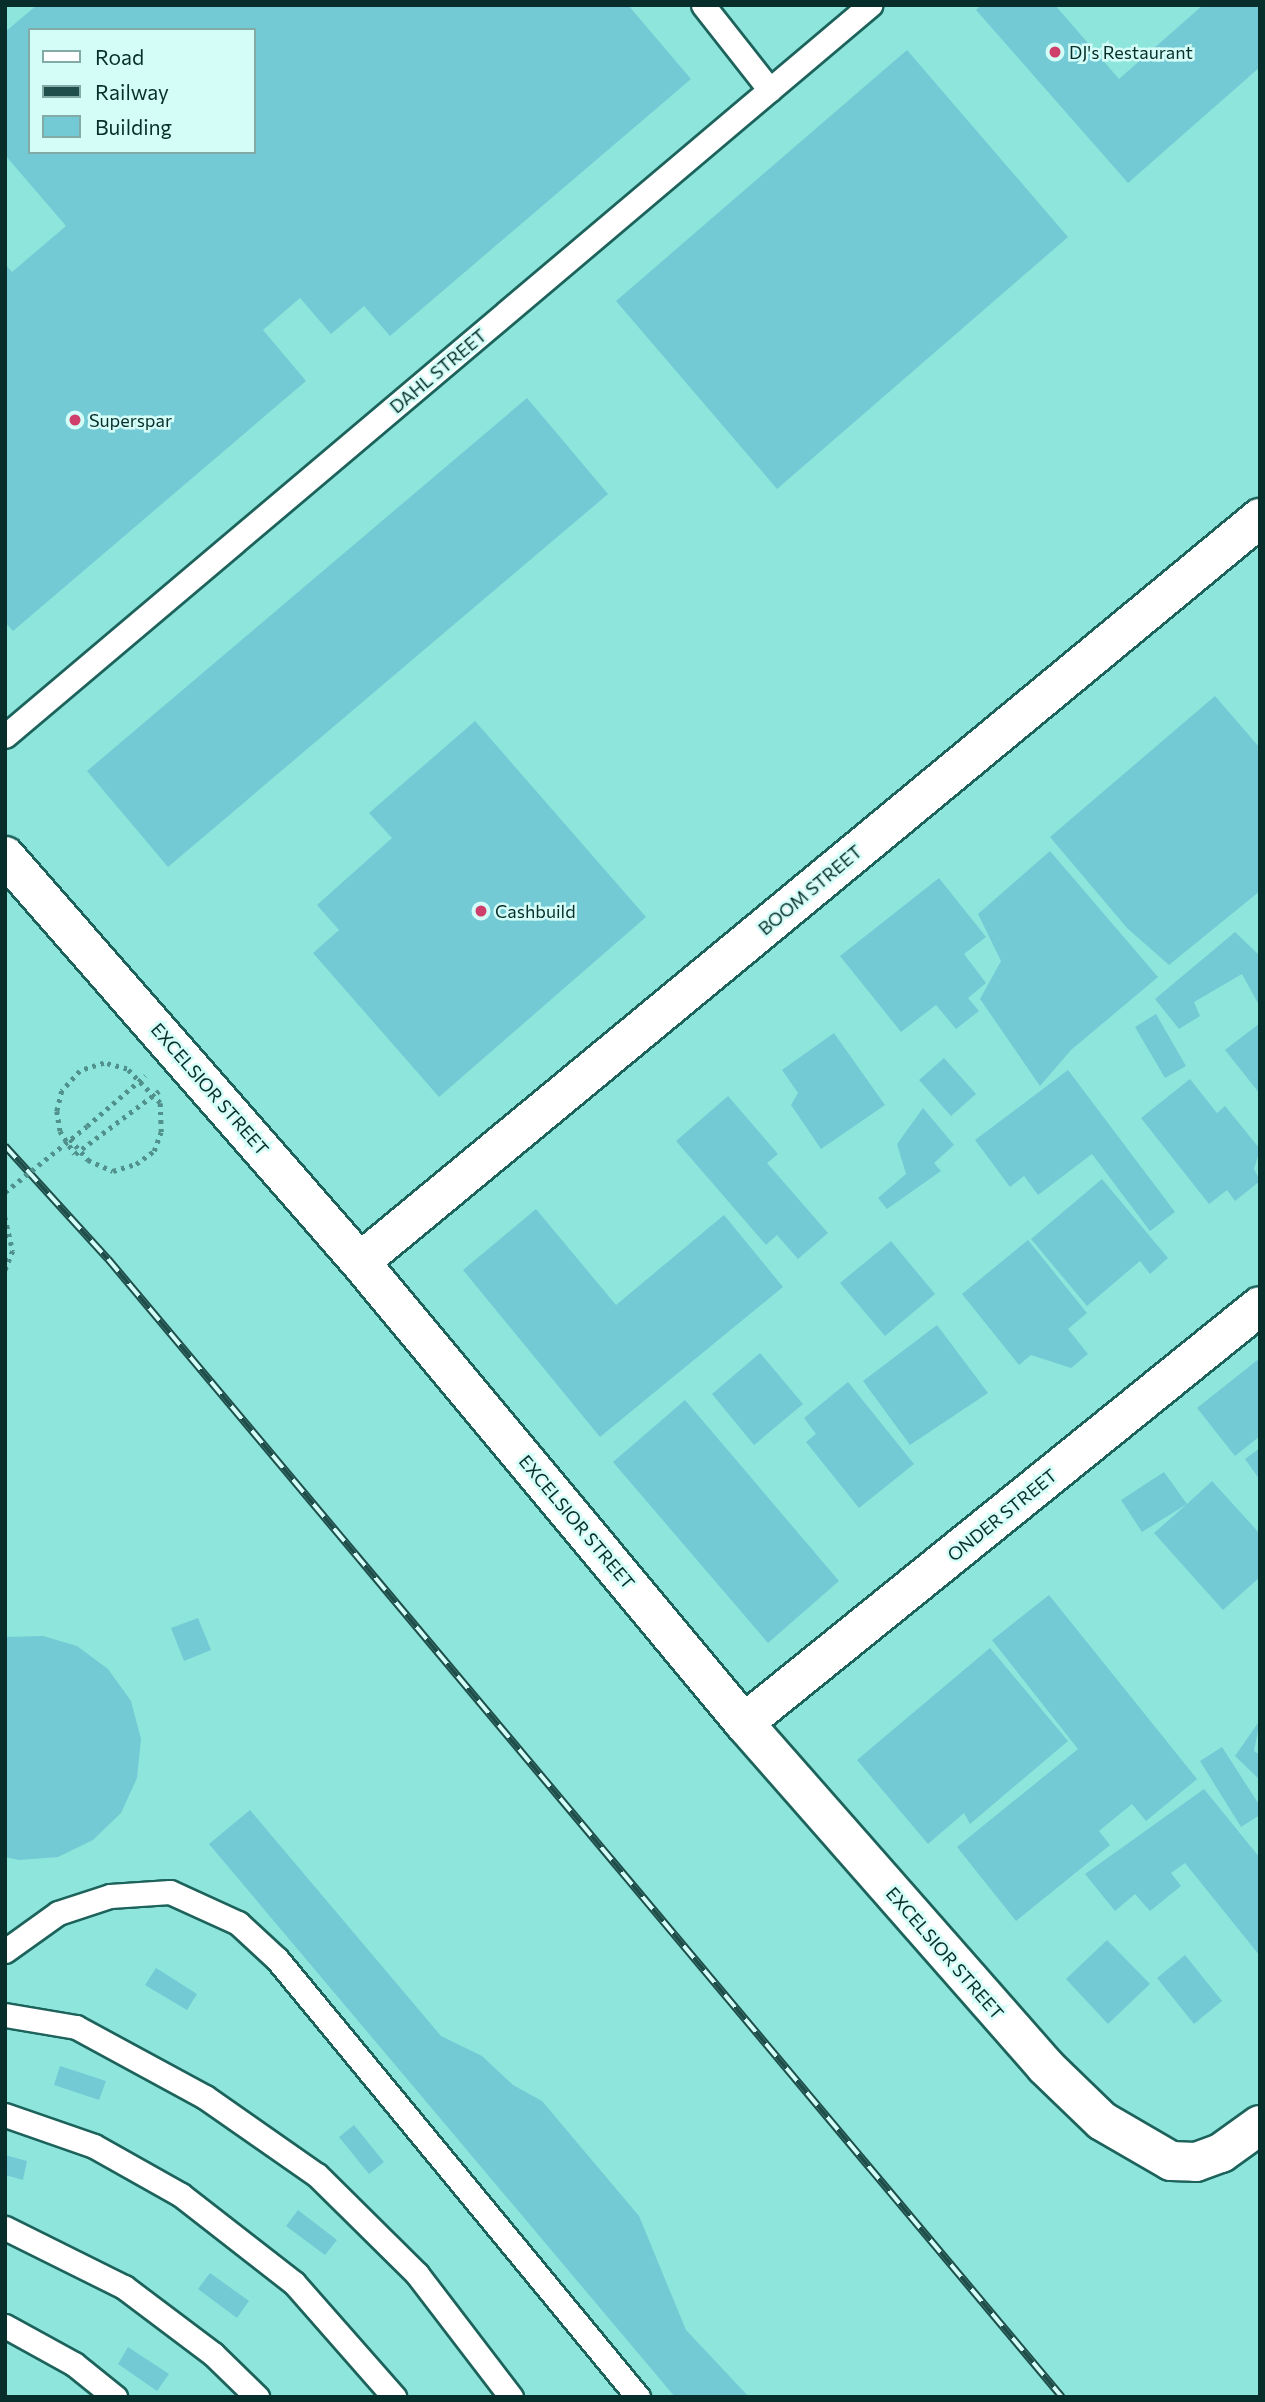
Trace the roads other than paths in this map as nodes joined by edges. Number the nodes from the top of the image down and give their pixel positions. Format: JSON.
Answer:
{"nodes":[{"id":1,"x":703,"y":5,"type":"edge"},
{"id":2,"x":870,"y":5,"type":"edge"},
{"id":3,"x":770,"y":90,"type":"junction"},
{"id":4,"x":1260,"y":518,"type":"edge"},
{"id":5,"x":5,"y":736,"type":"edge"},
{"id":6,"x":5,"y":856,"type":"edge"},
{"id":7,"x":360,"y":1262,"type":"junction"},
{"id":8,"x":1260,"y":1306,"type":"edge"},
{"id":9,"x":744,"y":1723,"type":"junction"},
{"id":10,"x":5,"y":1951,"type":"edge"},
{"id":11,"x":5,"y":2015,"type":"edge"},
{"id":12,"x":5,"y":2115,"type":"edge"},
{"id":13,"x":1260,"y":2125,"type":"edge"},
{"id":14,"x":5,"y":2228,"type":"edge"},
{"id":15,"x":5,"y":2326,"type":"edge"},
{"id":16,"x":115,"y":2397,"type":"edge"},
{"id":17,"x":257,"y":2397,"type":"edge"},
{"id":18,"x":394,"y":2397,"type":"edge"},
{"id":19,"x":511,"y":2397,"type":"edge"},
{"id":20,"x":638,"y":2397,"type":"edge"}],
"edges":[{"from":1,"to":3,"type":"lane"},
{"from":2,"to":3,"type":"lane","name":"DAHL STREET"},
{"from":3,"to":5,"type":"lane","name":"DAHL STREET"},
{"from":4,"to":7,"type":"street","name":"BOOM STREET"},
{"from":6,"to":7,"type":"street","name":"EXCELSIOR STREET"},
{"from":7,"to":9,"type":"street","name":"EXCELSIOR STREET"},
{"from":8,"to":9,"type":"street","name":"ONDER STREET"},
{"from":9,"to":13,"type":"street","name":"EXCELSIOR STREET"},
{"from":10,"to":20,"type":"lane"},
{"from":11,"to":19,"type":"lane"},
{"from":12,"to":18,"type":"lane"},
{"from":14,"to":17,"type":"lane"},
{"from":15,"to":16,"type":"lane"}]}
